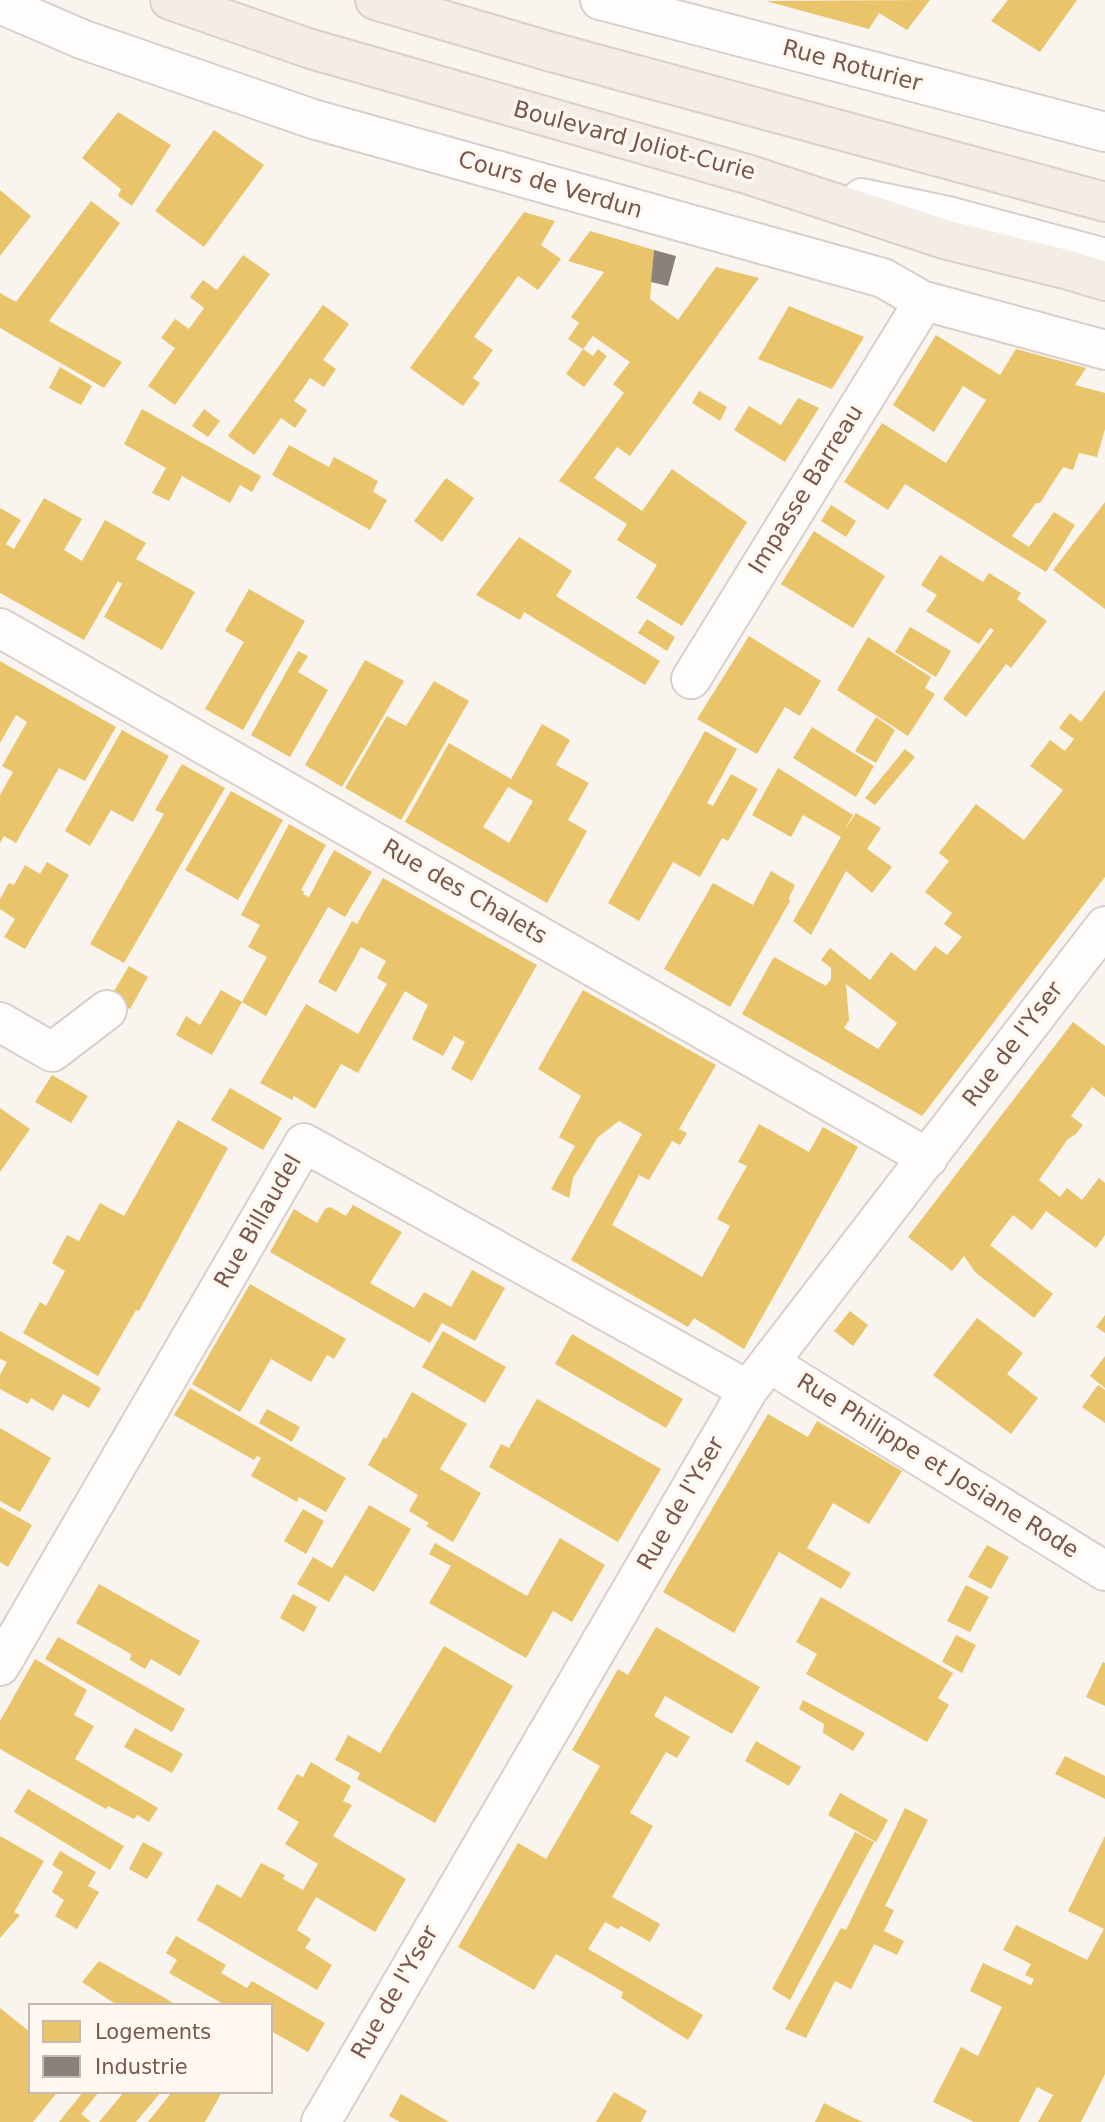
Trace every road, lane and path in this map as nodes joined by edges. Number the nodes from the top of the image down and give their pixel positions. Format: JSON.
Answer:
{"nodes":[{"id":1,"x":170,"y":0,"type":"edge"},
{"id":2,"x":375,"y":0,"type":"edge"},
{"id":3,"x":600,"y":0,"type":"edge"},
{"id":4,"x":0,"y":4,"type":"edge"},
{"id":5,"x":1105,"y":132,"type":"edge"},
{"id":6,"x":750,"y":175,"type":"junction"},
{"id":7,"x":1105,"y":202,"type":"edge"},
{"id":8,"x":1105,"y":258,"type":"edge"},
{"id":9,"x":1105,"y":281,"type":"edge"},
{"id":10,"x":921,"y":300,"type":"junction"},
{"id":11,"x":1105,"y":350,"type":"edge"},
{"id":12,"x":0,"y":628,"type":"edge"},
{"id":13,"x":691,"y":679,"type":"dead end"},
{"id":14,"x":1105,"y":926,"type":"edge"},
{"id":15,"x":107,"y":1010,"type":"dead end"},
{"id":16,"x":0,"y":1022,"type":"edge"},
{"id":17,"x":928,"y":1158,"type":"junction"},
{"id":18,"x":759,"y":1377,"type":"junction"},
{"id":19,"x":1105,"y":1570,"type":"edge"},
{"id":20,"x":0,"y":1666,"type":"edge"},
{"id":21,"x":321,"y":2122,"type":"edge"}],
"edges":[{"from":1,"to":6,"type":"main road","name":"Boulevard Joliot-Curie"},
{"from":2,"to":7,"type":"main road"},
{"from":3,"to":5,"type":"street","name":"Rue Roturier"},
{"from":4,"to":10,"type":"street","name":"Cours de Verdun"},
{"from":6,"to":8,"type":"street","name":"Boulevard Joliot-Curie"},
{"from":6,"to":9,"type":"main road"},
{"from":10,"to":11,"type":"street","name":"Cours de Verdun"},
{"from":10,"to":13,"type":"street","name":"Impasse Barreau"},
{"from":12,"to":17,"type":"street","name":"Rue des Chalets"},
{"from":14,"to":17,"type":"street","name":"Rue de l'Yser"},
{"from":15,"to":16,"type":"street"},
{"from":17,"to":18,"type":"street","name":"Rue de l'Yser"},
{"from":18,"to":19,"type":"street","name":"Rue Philippe et Josiane Rode"},
{"from":18,"to":20,"type":"street","name":"Rue Billaudel"},
{"from":18,"to":21,"type":"street","name":"Rue de l'Yser"}]}
